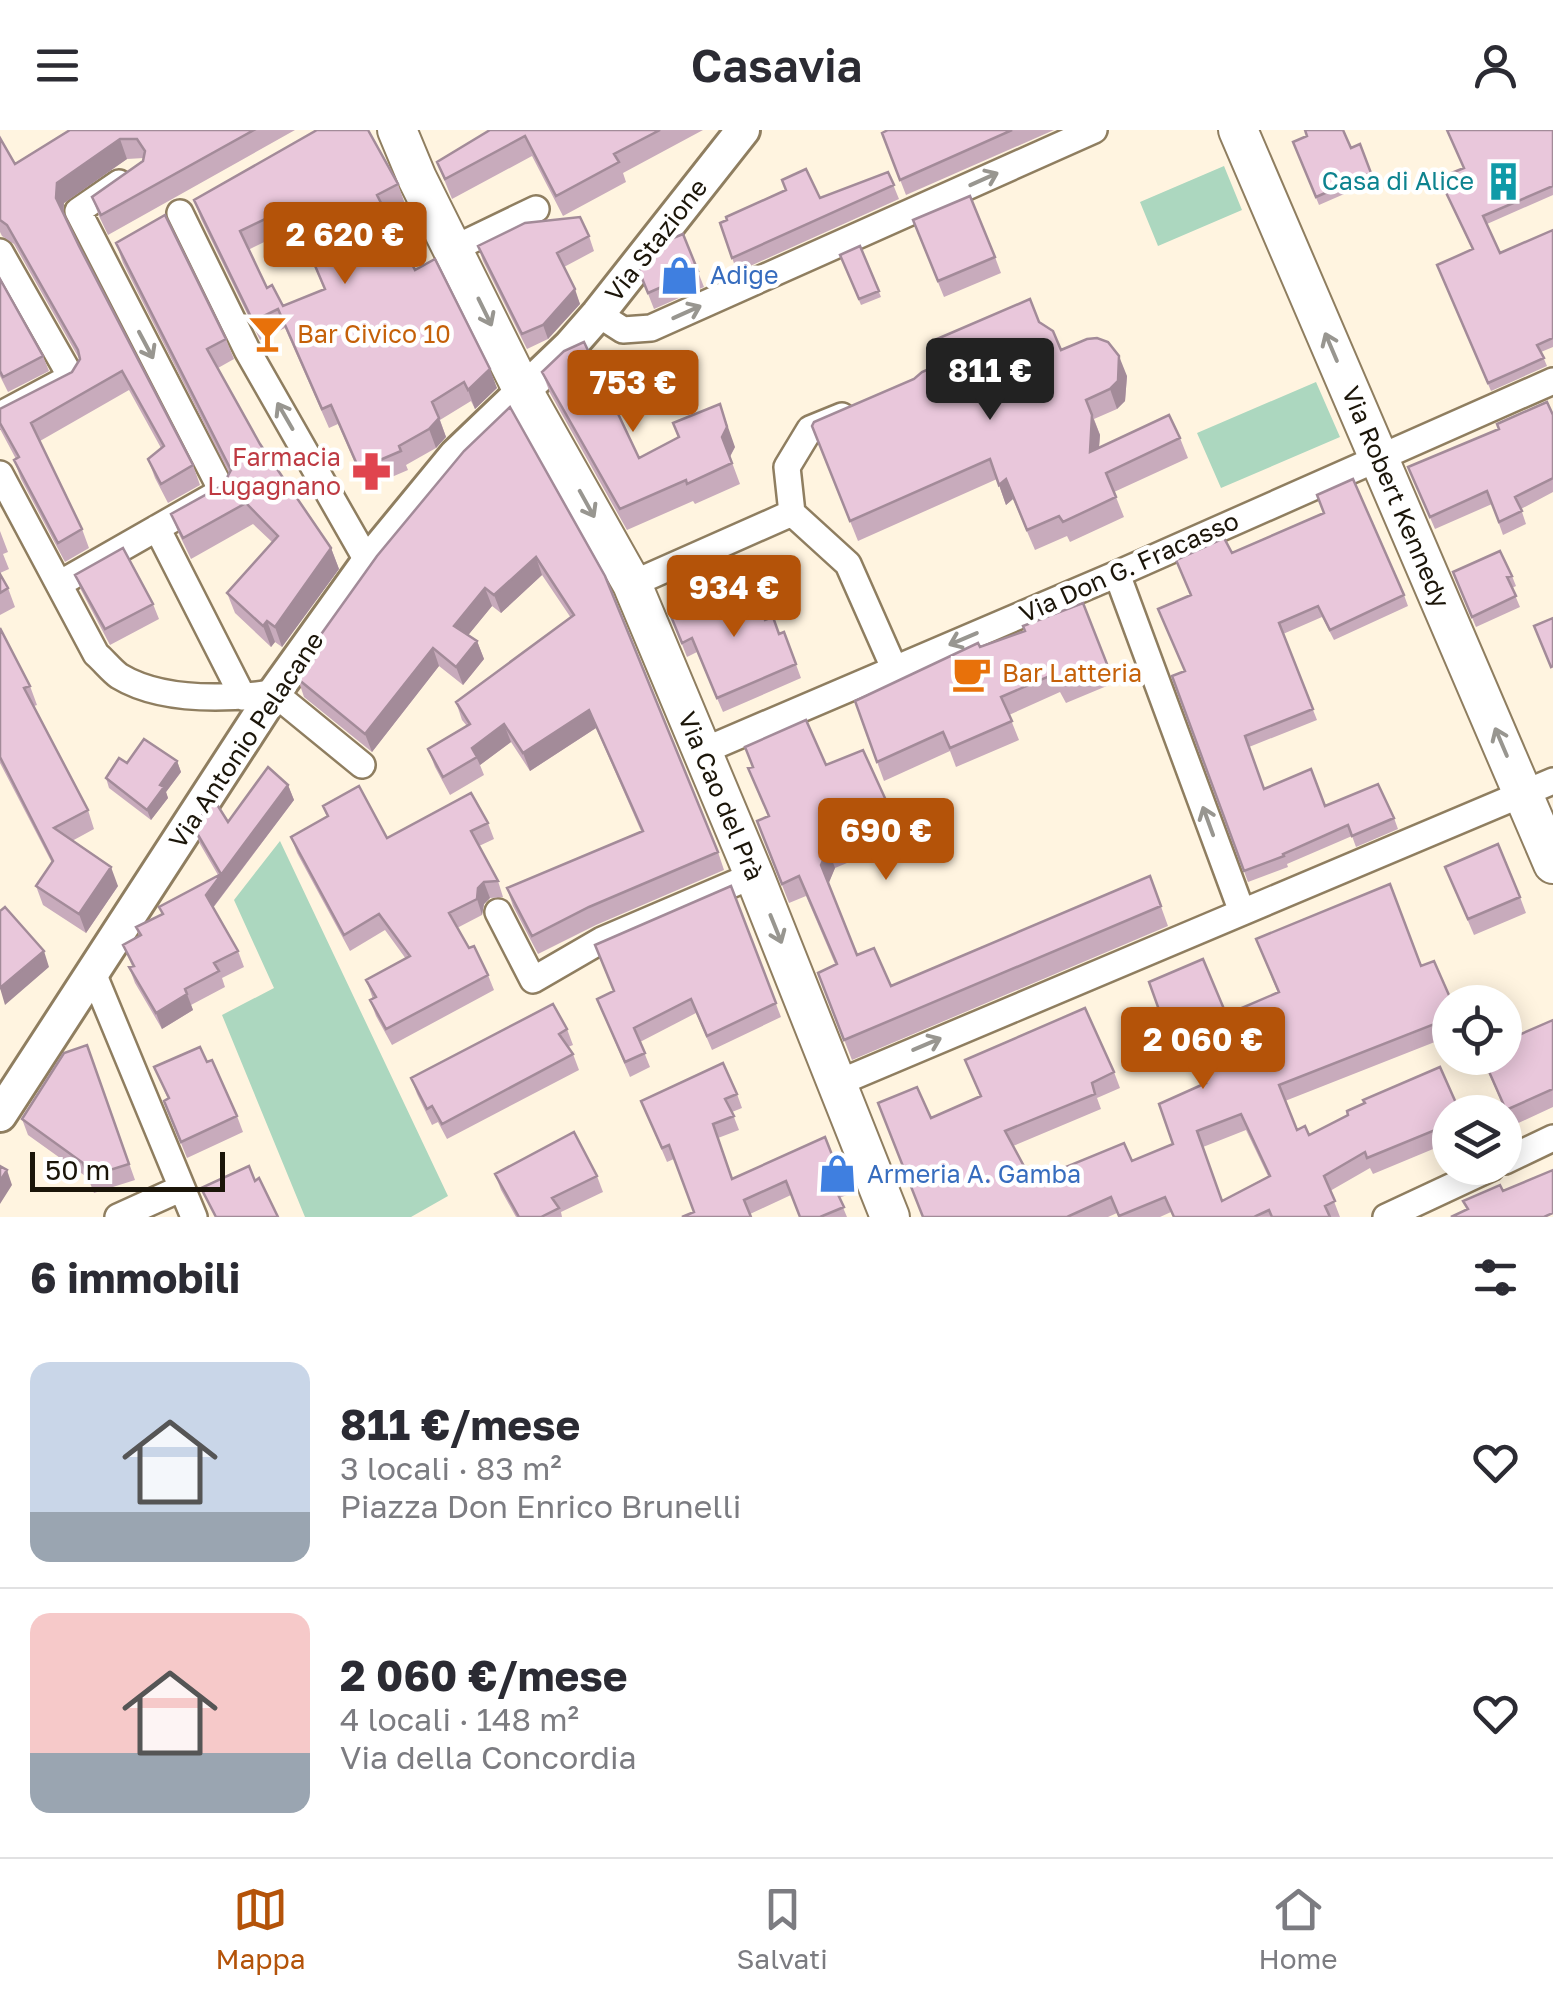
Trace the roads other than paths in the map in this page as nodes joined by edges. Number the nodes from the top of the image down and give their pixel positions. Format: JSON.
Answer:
{"nodes":[{"id":1,"x":397,"y":130,"type":"edge"},
{"id":2,"x":743,"y":130,"type":"edge"},
{"id":3,"x":1094,"y":130,"type":"edge"},
{"id":4,"x":1238,"y":130,"type":"edge"},
{"id":5,"x":136,"y":172,"type":"edge"},
{"id":6,"x":536,"y":209,"type":"dead end"},
{"id":7,"x":180,"y":213,"type":"dead end"},
{"id":8,"x":454,"y":248,"type":"junction"},
{"id":9,"x":0,"y":252,"type":"edge"},
{"id":10,"x":598,"y":314,"type":"junction"},
{"id":11,"x":1553,"y":381,"type":"edge"},
{"id":12,"x":522,"y":389,"type":"junction"},
{"id":13,"x":862,"y":407,"type":"edge"},
{"id":14,"x":0,"y":416,"type":"edge"},
{"id":15,"x":1378,"y":457,"type":"junction"},
{"id":16,"x":0,"y":474,"type":"edge"},
{"id":17,"x":792,"y":513,"type":"junction"},
{"id":18,"x":158,"y":528,"type":"junction"},
{"id":19,"x":368,"y":562,"type":"junction"},
{"id":20,"x":1117,"y":574,"type":"junction"},
{"id":21,"x":59,"y":584,"type":"junction"},
{"id":22,"x":632,"y":584,"type":"junction"},
{"id":23,"x":894,"y":668,"type":"junction"},
{"id":24,"x":258,"y":695,"type":"junction"},
{"id":25,"x":703,"y":752,"type":"junction"},
{"id":26,"x":362,"y":765,"type":"dead end"},
{"id":27,"x":1538,"y":787,"type":"edge"},
{"id":28,"x":1553,"y":864,"type":"edge"},
{"id":29,"x":754,"y":875,"type":"junction"},
{"id":30,"x":498,"y":912,"type":"dead end"},
{"id":31,"x":1242,"y":912,"type":"junction"},
{"id":32,"x":93,"y":973,"type":"junction"},
{"id":33,"x":838,"y":1082,"type":"junction"},
{"id":34,"x":0,"y":1115,"type":"edge"},
{"id":35,"x":1553,"y":1138,"type":"edge"},
{"id":36,"x":1522,"y":1153,"type":"edge"},
{"id":37,"x":1455,"y":1185,"type":"edge"},
{"id":38,"x":182,"y":1188,"type":"junction"},
{"id":39,"x":118,"y":1217,"type":"edge"},
{"id":40,"x":194,"y":1217,"type":"edge"},
{"id":41,"x":889,"y":1217,"type":"edge"},
{"id":42,"x":1386,"y":1217,"type":"edge"}],
"edges":[{"from":1,"to":8,"type":"main road","name":"Via Cao del Prà"},
{"from":2,"to":10,"type":"street","name":"Via Stazione"},
{"from":10,"to":3,"type":"street","one_way":true},
{"from":15,"to":4,"type":"main road","name":"Via Robert Kennedy","one_way":true},
{"from":5,"to":18,"type":"street","one_way":true},
{"from":6,"to":8,"type":"street"},
{"from":19,"to":7,"type":"street","one_way":true},
{"from":8,"to":12,"type":"main road","name":"Via Cao del Prà","one_way":true},
{"from":9,"to":14,"type":"street"},
{"from":10,"to":12,"type":"street","name":"Via Stazione"},
{"from":11,"to":15,"type":"street","name":"Via Don G. Fracasso"},
{"from":12,"to":19,"type":"street","name":"Via Antonio Pelacane"},
{"from":12,"to":22,"type":"main road","name":"Via Cao del Prà","one_way":true},
{"from":13,"to":17,"type":"street"},
{"from":15,"to":20,"type":"street","name":"Via Don G. Fracasso"},
{"from":27,"to":15,"type":"main road","name":"Via Robert Kennedy","one_way":true},
{"from":16,"to":21,"type":"street"},
{"from":17,"to":22,"type":"street"},
{"from":17,"to":23,"type":"street"},
{"from":18,"to":21,"type":"street"},
{"from":18,"to":24,"type":"street"},
{"from":19,"to":24,"type":"street","name":"Via Antonio Pelacane"},
{"from":20,"to":23,"type":"street","name":"Via Don G. Fracasso","one_way":true},
{"from":31,"to":20,"type":"street","one_way":true},
{"from":21,"to":24,"type":"street"},
{"from":22,"to":25,"type":"main road","name":"Via Cao del Prà"},
{"from":23,"to":25,"type":"street","name":"Via Don G. Fracasso"},
{"from":24,"to":26,"type":"street"},
{"from":24,"to":32,"type":"street","name":"Via Antonio Pelacane"},
{"from":25,"to":29,"type":"main road","name":"Via Cao del Prà"},
{"from":27,"to":28,"type":"main road","name":"Via Robert Kennedy"},
{"from":27,"to":31,"type":"street"},
{"from":29,"to":30,"type":"street"},
{"from":29,"to":33,"type":"main road","name":"Via Cao del Prà","one_way":true},
{"from":33,"to":31,"type":"street","one_way":true},
{"from":32,"to":34,"type":"street","name":"Via Antonio Pelacane"},
{"from":32,"to":38,"type":"street"},
{"from":33,"to":41,"type":"main road","name":"Via Cao del Prà"},
{"from":35,"to":36,"type":"street"},
{"from":37,"to":42,"type":"street"},
{"from":38,"to":39,"type":"street"},
{"from":38,"to":40,"type":"street"}]}
